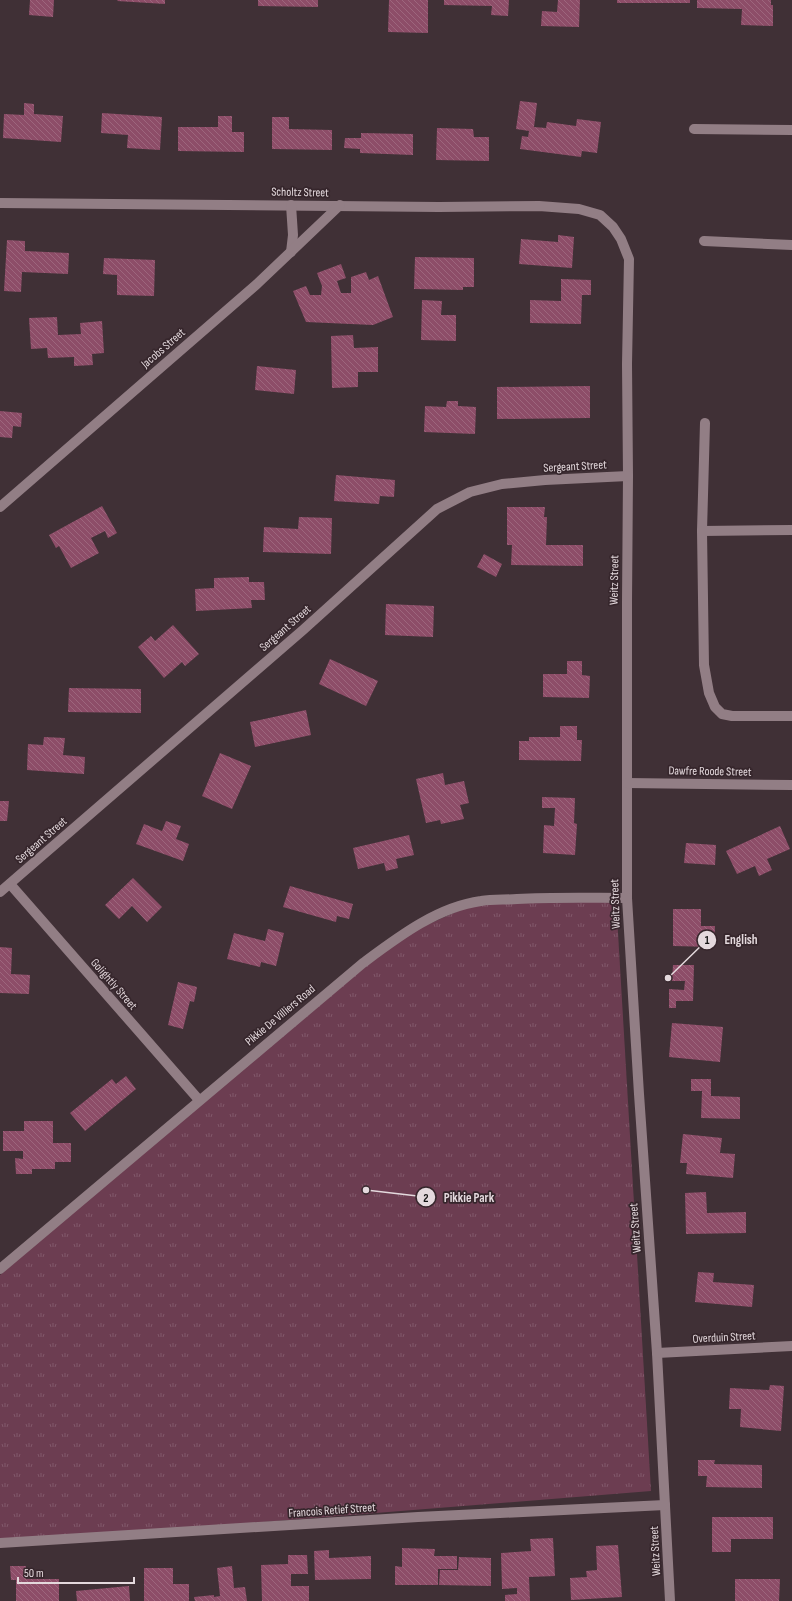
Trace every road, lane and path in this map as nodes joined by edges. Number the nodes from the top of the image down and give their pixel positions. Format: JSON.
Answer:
{"nodes":[{"id":1,"x":694,"y":128,"type":"dead end"},
{"id":2,"x":792,"y":130,"type":"edge"},
{"id":3,"x":0,"y":203,"type":"edge"},
{"id":4,"x":291,"y":205,"type":"junction"},
{"id":5,"x":340,"y":206,"type":"junction"},
{"id":6,"x":600,"y":215,"type":"joint"},
{"id":7,"x":704,"y":240,"type":"dead end"},
{"id":8,"x":792,"y":245,"type":"edge"},
{"id":9,"x":291,"y":252,"type":"junction"},
{"id":10,"x":705,"y":423,"type":"dead end"},
{"id":11,"x":628,"y":476,"type":"junction"},
{"id":12,"x":0,"y":506,"type":"edge"},
{"id":13,"x":792,"y":530,"type":"edge"},
{"id":14,"x":702,"y":531,"type":"junction"},
{"id":15,"x":792,"y":716,"type":"edge"},
{"id":16,"x":627,"y":783,"type":"junction"},
{"id":17,"x":792,"y":785,"type":"edge"},
{"id":18,"x":10,"y":884,"type":"junction"},
{"id":19,"x":0,"y":892,"type":"edge"},
{"id":20,"x":627,"y":898,"type":"junction"},
{"id":21,"x":199,"y":1100,"type":"junction"},
{"id":22,"x":0,"y":1269,"type":"edge"},
{"id":23,"x":792,"y":1346,"type":"edge"},
{"id":24,"x":657,"y":1353,"type":"junction"},
{"id":25,"x":665,"y":1505,"type":"junction"},
{"id":26,"x":0,"y":1543,"type":"edge"},
{"id":27,"x":670,"y":1601,"type":"edge"}],
"edges":[{"from":1,"to":2,"type":"street"},
{"from":3,"to":4,"type":"street","name":"Scholtz Street"},
{"from":4,"to":5,"type":"street","name":"Scholtz Street"},
{"from":4,"to":9,"type":"street"},
{"from":5,"to":6,"type":"street","name":"Scholtz Street"},
{"from":5,"to":9,"type":"street","name":"Jacobs Street"},
{"from":6,"to":11,"type":"street","name":"Weitz Street"},
{"from":7,"to":8,"type":"street"},
{"from":9,"to":12,"type":"street","name":"Jacobs Street"},
{"from":10,"to":14,"type":"street"},
{"from":11,"to":16,"type":"street","name":"Weitz Street"},
{"from":11,"to":18,"type":"street","name":"Sergeant Street"},
{"from":13,"to":14,"type":"street"},
{"from":14,"to":15,"type":"street"},
{"from":16,"to":17,"type":"street","name":"Dawfre Roode Street"},
{"from":16,"to":20,"type":"street","name":"Weitz Street"},
{"from":18,"to":19,"type":"street","name":"Sergeant Street"},
{"from":18,"to":21,"type":"street","name":"Golightly Street"},
{"from":20,"to":21,"type":"street","name":"Pikkie De Villiers Road"},
{"from":20,"to":24,"type":"street","name":"Weitz Street"},
{"from":21,"to":22,"type":"street","name":"Pikkie De Villiers Road"},
{"from":23,"to":24,"type":"street","name":"Overduin Street"},
{"from":24,"to":25,"type":"street","name":"Weitz Street"},
{"from":25,"to":26,"type":"street","name":"Francois Retief Street"},
{"from":25,"to":27,"type":"street","name":"Weitz Street"}]}
